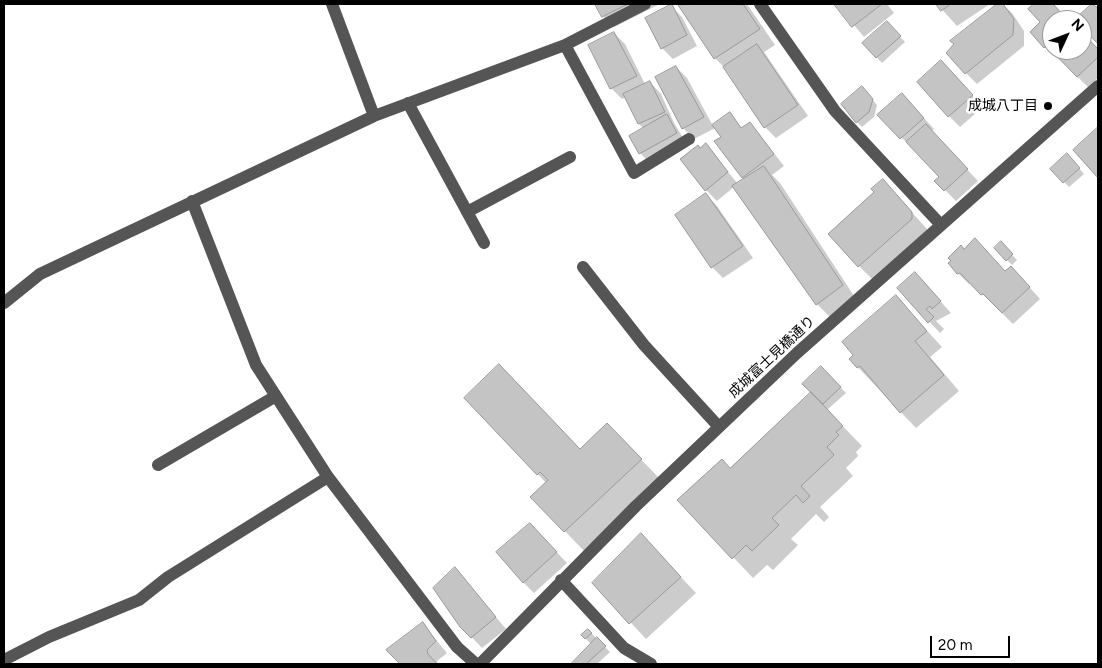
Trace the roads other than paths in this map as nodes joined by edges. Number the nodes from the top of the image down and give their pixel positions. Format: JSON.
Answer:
{"nodes":[{"id":1,"x":332,"y":4,"type":"edge"},
{"id":2,"x":645,"y":4,"type":"edge"},
{"id":3,"x":760,"y":4,"type":"edge"},
{"id":4,"x":565,"y":45,"type":"junction"},
{"id":5,"x":1098,"y":86,"type":"edge"},
{"id":6,"x":408,"y":103,"type":"junction"},
{"id":7,"x":374,"y":116,"type":"junction"},
{"id":8,"x":688,"y":139,"type":"dead end"},
{"id":9,"x":570,"y":157,"type":"dead end"},
{"id":10,"x":192,"y":201,"type":"junction"},
{"id":11,"x":467,"y":212,"type":"junction"},
{"id":12,"x":940,"y":225,"type":"junction"},
{"id":13,"x":484,"y":243,"type":"dead end"},
{"id":14,"x":583,"y":267,"type":"dead end"},
{"id":15,"x":4,"y":301,"type":"edge"},
{"id":16,"x":276,"y":396,"type":"junction"},
{"id":17,"x":719,"y":427,"type":"junction"},
{"id":18,"x":158,"y":465,"type":"dead end"},
{"id":19,"x":328,"y":477,"type":"junction"},
{"id":20,"x":562,"y":580,"type":"junction"},
{"id":21,"x":4,"y":660,"type":"edge"},
{"id":22,"x":476,"y":664,"type":"edge"},
{"id":23,"x":480,"y":664,"type":"edge"},
{"id":24,"x":651,"y":664,"type":"edge"}],
"edges":[{"from":1,"to":7,"type":"street"},
{"from":2,"to":4,"type":"street"},
{"from":3,"to":12,"type":"street"},
{"from":4,"to":6,"type":"street"},
{"from":4,"to":8,"type":"street"},
{"from":5,"to":12,"type":"street","name":"成城富士見橋通り"},
{"from":6,"to":7,"type":"street"},
{"from":6,"to":11,"type":"street"},
{"from":7,"to":10,"type":"street"},
{"from":9,"to":11,"type":"street"},
{"from":10,"to":15,"type":"street"},
{"from":10,"to":16,"type":"street"},
{"from":11,"to":13,"type":"street"},
{"from":12,"to":17,"type":"street","name":"成城富士見橋通り"},
{"from":14,"to":17,"type":"street"},
{"from":16,"to":18,"type":"street"},
{"from":16,"to":19,"type":"street"},
{"from":17,"to":20,"type":"street","name":"成城富士見橋通り"},
{"from":19,"to":21,"type":"street"},
{"from":19,"to":22,"type":"street"},
{"from":20,"to":23,"type":"street","name":"成城富士見橋通り"},
{"from":20,"to":24,"type":"street"}]}
